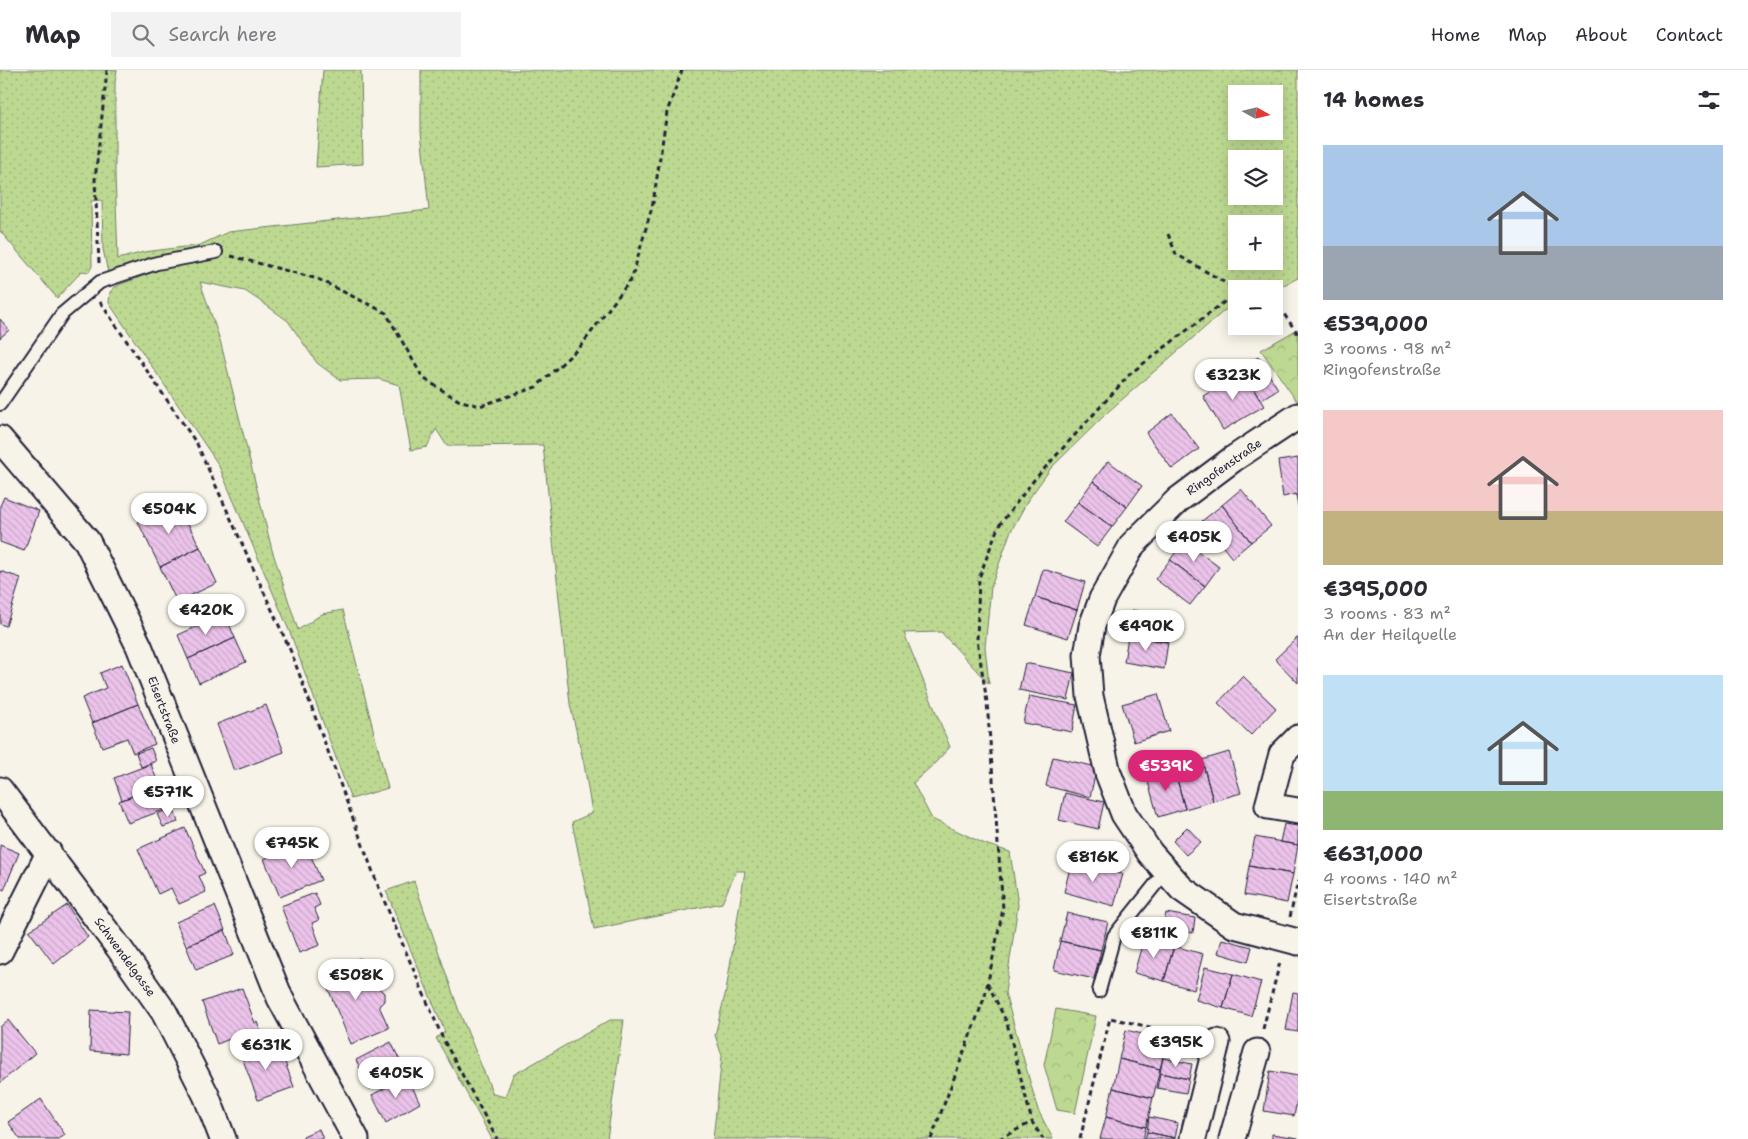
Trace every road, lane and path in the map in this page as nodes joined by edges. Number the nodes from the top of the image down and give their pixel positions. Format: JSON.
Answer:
{"nodes":[{"id":1,"x":107,"y":70,"type":"edge"},
{"id":2,"x":682,"y":70,"type":"edge"},
{"id":3,"x":1168,"y":234,"type":"dead end"},
{"id":4,"x":216,"y":252,"type":"joint"},
{"id":5,"x":1228,"y":284,"type":"edge"},
{"id":6,"x":96,"y":285,"type":"junction"},
{"id":7,"x":1228,"y":299,"type":"edge"},
{"id":8,"x":1283,"y":313,"type":"edge"},
{"id":9,"x":1298,"y":334,"type":"edge"},
{"id":10,"x":0,"y":404,"type":"edge"},
{"id":11,"x":1298,"y":416,"type":"edge"},
{"id":12,"x":2,"y":449,"type":"edge"},
{"id":13,"x":1298,"y":738,"type":"edge"},
{"id":14,"x":0,"y":790,"type":"edge"},
{"id":15,"x":1298,"y":811,"type":"edge"},
{"id":16,"x":49,"y":853,"type":"junction"},
{"id":17,"x":1166,"y":871,"type":"junction"},
{"id":18,"x":1298,"y":881,"type":"edge"},
{"id":19,"x":1292,"y":940,"type":"edge"},
{"id":20,"x":0,"y":951,"type":"edge"},
{"id":21,"x":988,"y":984,"type":"junction"},
{"id":22,"x":1098,"y":991,"type":"dead end"},
{"id":23,"x":1208,"y":1040,"type":"joint"},
{"id":24,"x":1257,"y":1052,"type":"joint"},
{"id":25,"x":1032,"y":1122,"type":"junction"},
{"id":26,"x":223,"y":1139,"type":"edge"},
{"id":27,"x":356,"y":1139,"type":"edge"},
{"id":28,"x":497,"y":1139,"type":"edge"},
{"id":29,"x":931,"y":1139,"type":"edge"},
{"id":30,"x":999,"y":1139,"type":"edge"},
{"id":31,"x":1044,"y":1139,"type":"edge"},
{"id":32,"x":1080,"y":1139,"type":"edge"},
{"id":33,"x":1194,"y":1139,"type":"edge"},
{"id":34,"x":1232,"y":1139,"type":"edge"}],
"edges":[{"from":1,"to":6,"type":"path"},
{"from":2,"to":4,"type":"path"},
{"from":3,"to":5,"type":"path"},
{"from":4,"to":6,"type":"lane"},
{"from":6,"to":10,"type":"lane"},
{"from":6,"to":28,"type":"path"},
{"from":7,"to":21,"type":"path"},
{"from":8,"to":9,"type":"path"},
{"from":11,"to":17,"type":"street","name":"Ringofenstraße"},
{"from":12,"to":27,"type":"street","name":"Eisertstraße"},
{"from":13,"to":15,"type":"street"},
{"from":14,"to":16,"type":"street","name":"Schwendelgasse"},
{"from":16,"to":20,"type":"street"},
{"from":16,"to":26,"type":"street","name":"Schwendelgasse"},
{"from":17,"to":19,"type":"street","name":"Ringofenstraße"},
{"from":17,"to":22,"type":"lane"},
{"from":18,"to":19,"type":"path"},
{"from":19,"to":24,"type":"path"},
{"from":21,"to":25,"type":"path"},
{"from":21,"to":29,"type":"path"},
{"from":23,"to":32,"type":"path"},
{"from":23,"to":33,"type":"street"},
{"from":24,"to":34,"type":"street"},
{"from":25,"to":30,"type":"path"},
{"from":25,"to":31,"type":"path"}]}
